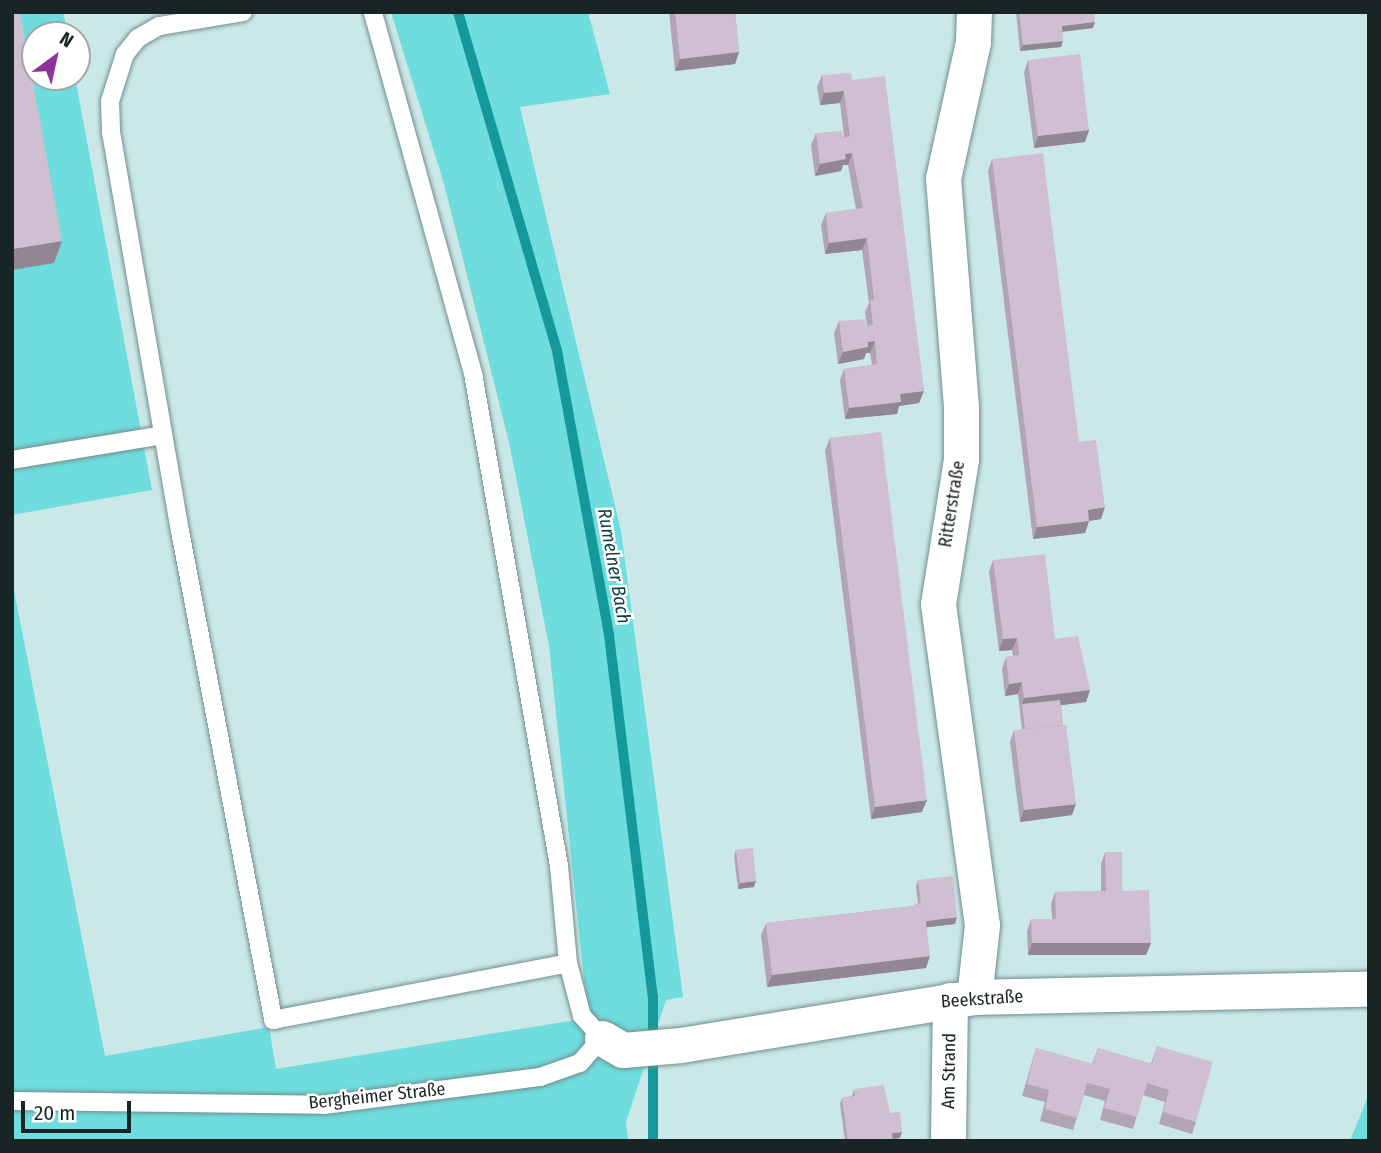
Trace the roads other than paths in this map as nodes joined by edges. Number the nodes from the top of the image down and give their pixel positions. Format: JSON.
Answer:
{"nodes":[{"id":1,"x":243,"y":12,"type":"edge"},
{"id":2,"x":373,"y":12,"type":"edge"},
{"id":3,"x":974,"y":12,"type":"edge"},
{"id":4,"x":163,"y":435,"type":"junction"},
{"id":5,"x":12,"y":460,"type":"edge"},
{"id":6,"x":568,"y":962,"type":"junction"},
{"id":7,"x":1369,"y":989,"type":"edge"},
{"id":8,"x":962,"y":998,"type":"junction"},
{"id":9,"x":613,"y":1044,"type":"junction"},
{"id":10,"x":12,"y":1101,"type":"edge"},
{"id":11,"x":948,"y":1141,"type":"edge"}],
"edges":[{"from":1,"to":4,"type":"lane"},
{"from":2,"to":6,"type":"lane"},
{"from":3,"to":8,"type":"street","name":"Ritterstraße"},
{"from":4,"to":5,"type":"lane"},
{"from":4,"to":6,"type":"lane"},
{"from":6,"to":9,"type":"lane"},
{"from":7,"to":8,"type":"street","name":"Beekstraße"},
{"from":8,"to":9,"type":"street","name":"Beekstraße"},
{"from":8,"to":11,"type":"street","name":"Am Strand"},
{"from":9,"to":10,"type":"lane","name":"Bergheimer Straße"}]}
